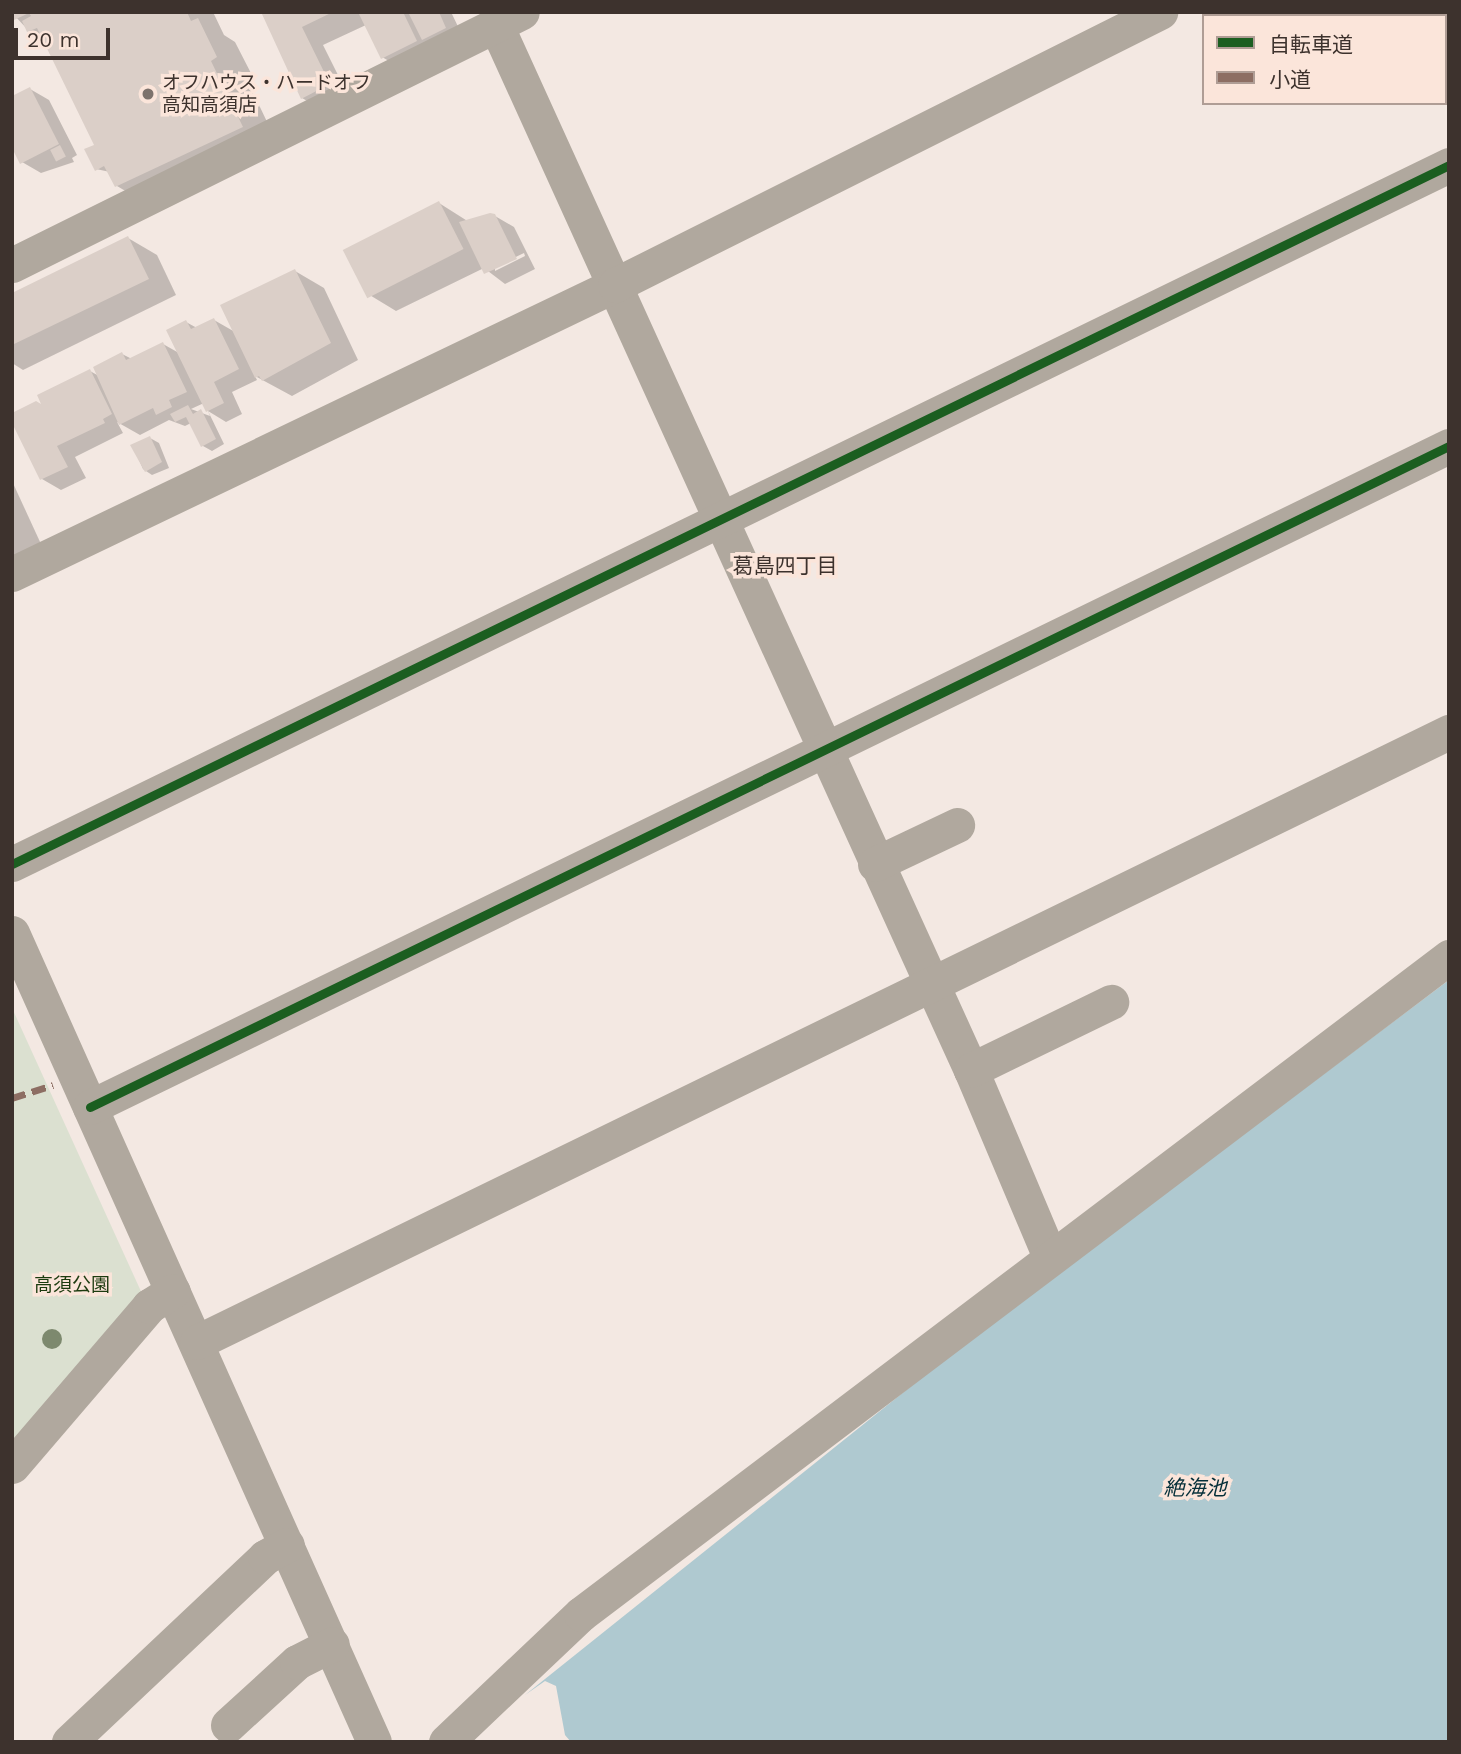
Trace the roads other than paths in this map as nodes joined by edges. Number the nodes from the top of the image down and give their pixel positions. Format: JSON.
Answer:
{"nodes":[{"id":1,"x":1160,"y":12,"type":"edge"},
{"id":2,"x":509,"y":19,"type":"edge"},
{"id":3,"x":1449,"y":165,"type":"edge"},
{"id":4,"x":16,"y":254,"type":"edge"},
{"id":5,"x":615,"y":285,"type":"junction"},
{"id":6,"x":1449,"y":446,"type":"edge"},
{"id":7,"x":720,"y":521,"type":"junction"},
{"id":8,"x":12,"y":574,"type":"edge"},
{"id":9,"x":1449,"y":732,"type":"edge"},
{"id":10,"x":824,"y":751,"type":"junction"},
{"id":11,"x":957,"y":825,"type":"dead end"},
{"id":12,"x":12,"y":864,"type":"edge"},
{"id":13,"x":875,"y":864,"type":"junction"},
{"id":14,"x":12,"y":933,"type":"edge"},
{"id":15,"x":1449,"y":957,"type":"edge"},
{"id":16,"x":930,"y":985,"type":"junction"},
{"id":17,"x":1111,"y":1002,"type":"dead end"},
{"id":18,"x":971,"y":1070,"type":"junction"},
{"id":19,"x":90,"y":1107,"type":"junction"},
{"id":20,"x":1050,"y":1257,"type":"junction"},
{"id":21,"x":173,"y":1291,"type":"junction"},
{"id":22,"x":197,"y":1342,"type":"junction"},
{"id":23,"x":12,"y":1466,"type":"edge"},
{"id":24,"x":287,"y":1545,"type":"junction"},
{"id":25,"x":332,"y":1644,"type":"junction"},
{"id":26,"x":228,"y":1725,"type":"dead end"},
{"id":27,"x":69,"y":1742,"type":"edge"},
{"id":28,"x":374,"y":1742,"type":"edge"},
{"id":29,"x":446,"y":1742,"type":"edge"}],
"edges":[{"from":1,"to":5,"type":"street"},
{"from":2,"to":4,"type":"street"},
{"from":2,"to":5,"type":"street"},
{"from":3,"to":7,"type":"street"},
{"from":5,"to":7,"type":"street"},
{"from":5,"to":8,"type":"street"},
{"from":6,"to":10,"type":"street"},
{"from":7,"to":10,"type":"street"},
{"from":7,"to":12,"type":"street"},
{"from":9,"to":16,"type":"street"},
{"from":10,"to":13,"type":"street"},
{"from":10,"to":19,"type":"street"},
{"from":11,"to":13,"type":"street"},
{"from":13,"to":16,"type":"street"},
{"from":14,"to":19,"type":"street"},
{"from":15,"to":20,"type":"street"},
{"from":16,"to":18,"type":"street"},
{"from":16,"to":22,"type":"street"},
{"from":17,"to":18,"type":"street"},
{"from":18,"to":20,"type":"street"},
{"from":19,"to":21,"type":"street"},
{"from":20,"to":29,"type":"street"},
{"from":21,"to":22,"type":"street"},
{"from":21,"to":23,"type":"street"},
{"from":22,"to":24,"type":"street"},
{"from":24,"to":25,"type":"street"},
{"from":24,"to":27,"type":"street"},
{"from":25,"to":26,"type":"street"},
{"from":25,"to":28,"type":"street"}]}
